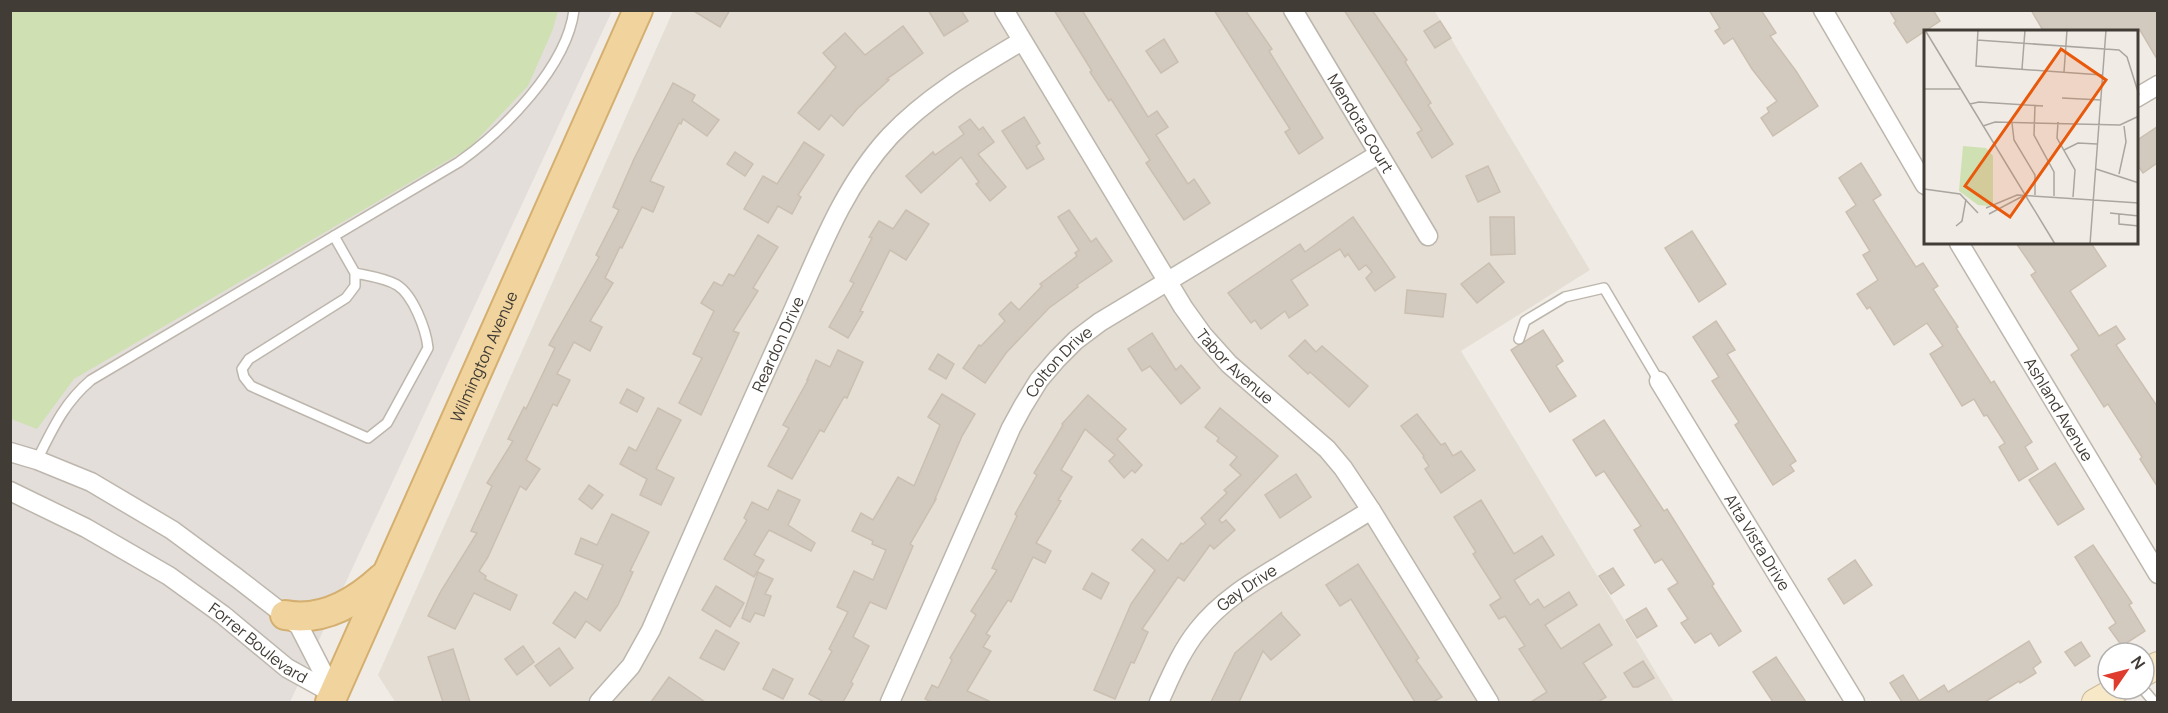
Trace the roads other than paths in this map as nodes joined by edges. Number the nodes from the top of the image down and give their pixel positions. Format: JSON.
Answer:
{"nodes":[{"id":1,"x":574,"y":10,"type":"edge"},
{"id":2,"x":638,"y":10,"type":"edge"},
{"id":3,"x":1004,"y":10,"type":"edge"},
{"id":4,"x":1293,"y":10,"type":"edge"},
{"id":5,"x":1823,"y":10,"type":"edge"},
{"id":6,"x":1022,"y":41,"type":"junction"},
{"id":7,"x":2157,"y":85,"type":"edge"},
{"id":8,"x":2138,"y":97,"type":"edge"},
{"id":9,"x":1379,"y":154,"type":"junction"},
{"id":10,"x":1924,"y":183,"type":"edge"},
{"id":11,"x":334,"y":236,"type":"junction"},
{"id":12,"x":1428,"y":236,"type":"dead end"},
{"id":13,"x":1960,"y":244,"type":"edge"},
{"id":14,"x":355,"y":273,"type":"junction"},
{"id":15,"x":1167,"y":280,"type":"junction"},
{"id":16,"x":1519,"y":339,"type":"dead end"},
{"id":17,"x":1659,"y":381,"type":"joint"},
{"id":18,"x":10,"y":452,"type":"edge"},
{"id":19,"x":37,"y":460,"type":"junction"},
{"id":20,"x":10,"y":491,"type":"edge"},
{"id":21,"x":1371,"y":510,"type":"junction"},
{"id":22,"x":386,"y":574,"type":"junction"},
{"id":23,"x":2157,"y":574,"type":"edge"},
{"id":24,"x":285,"y":615,"type":"junction"},
{"id":25,"x":332,"y":698,"type":"edge"},
{"id":26,"x":599,"y":702,"type":"edge"},
{"id":27,"x":890,"y":702,"type":"edge"},
{"id":28,"x":1159,"y":702,"type":"edge"},
{"id":29,"x":1489,"y":702,"type":"edge"},
{"id":30,"x":1855,"y":702,"type":"edge"}],
"edges":[{"from":1,"to":11,"type":"lane"},
{"from":2,"to":22,"type":"main road","name":"Wilmington Avenue"},
{"from":3,"to":6,"type":"street","name":"Tabor Avenue"},
{"from":4,"to":9,"type":"street","name":"Mendota Court"},
{"from":5,"to":10,"type":"street"},
{"from":6,"to":15,"type":"street","name":"Tabor Avenue"},
{"from":6,"to":26,"type":"street","name":"Reardon Drive"},
{"from":7,"to":8,"type":"street"},
{"from":9,"to":12,"type":"street","name":"Mendota Court"},
{"from":9,"to":15,"type":"street","name":"Colton Drive"},
{"from":11,"to":14,"type":"lane"},
{"from":11,"to":19,"type":"lane"},
{"from":13,"to":23,"type":"street","name":"Ashland Avenue"},
{"from":14,"to":14,"type":"lane"},
{"from":15,"to":21,"type":"street","name":"Tabor Avenue"},
{"from":15,"to":27,"type":"street","name":"Colton Drive"},
{"from":16,"to":17,"type":"lane"},
{"from":17,"to":30,"type":"street","name":"Alta Vista Drive"},
{"from":18,"to":19,"type":"street","name":"Forrer Boulevard"},
{"from":19,"to":24,"type":"street","name":"Forrer Boulevard"},
{"from":20,"to":25,"type":"street","name":"Forrer Boulevard"},
{"from":21,"to":28,"type":"street","name":"Gay Drive"},
{"from":21,"to":29,"type":"street","name":"Tabor Avenue"},
{"from":22,"to":24,"type":"main road"},
{"from":22,"to":25,"type":"main road","name":"Wilmington Avenue"},
{"from":24,"to":25,"type":"street","name":"Forrer Boulevard"}]}
